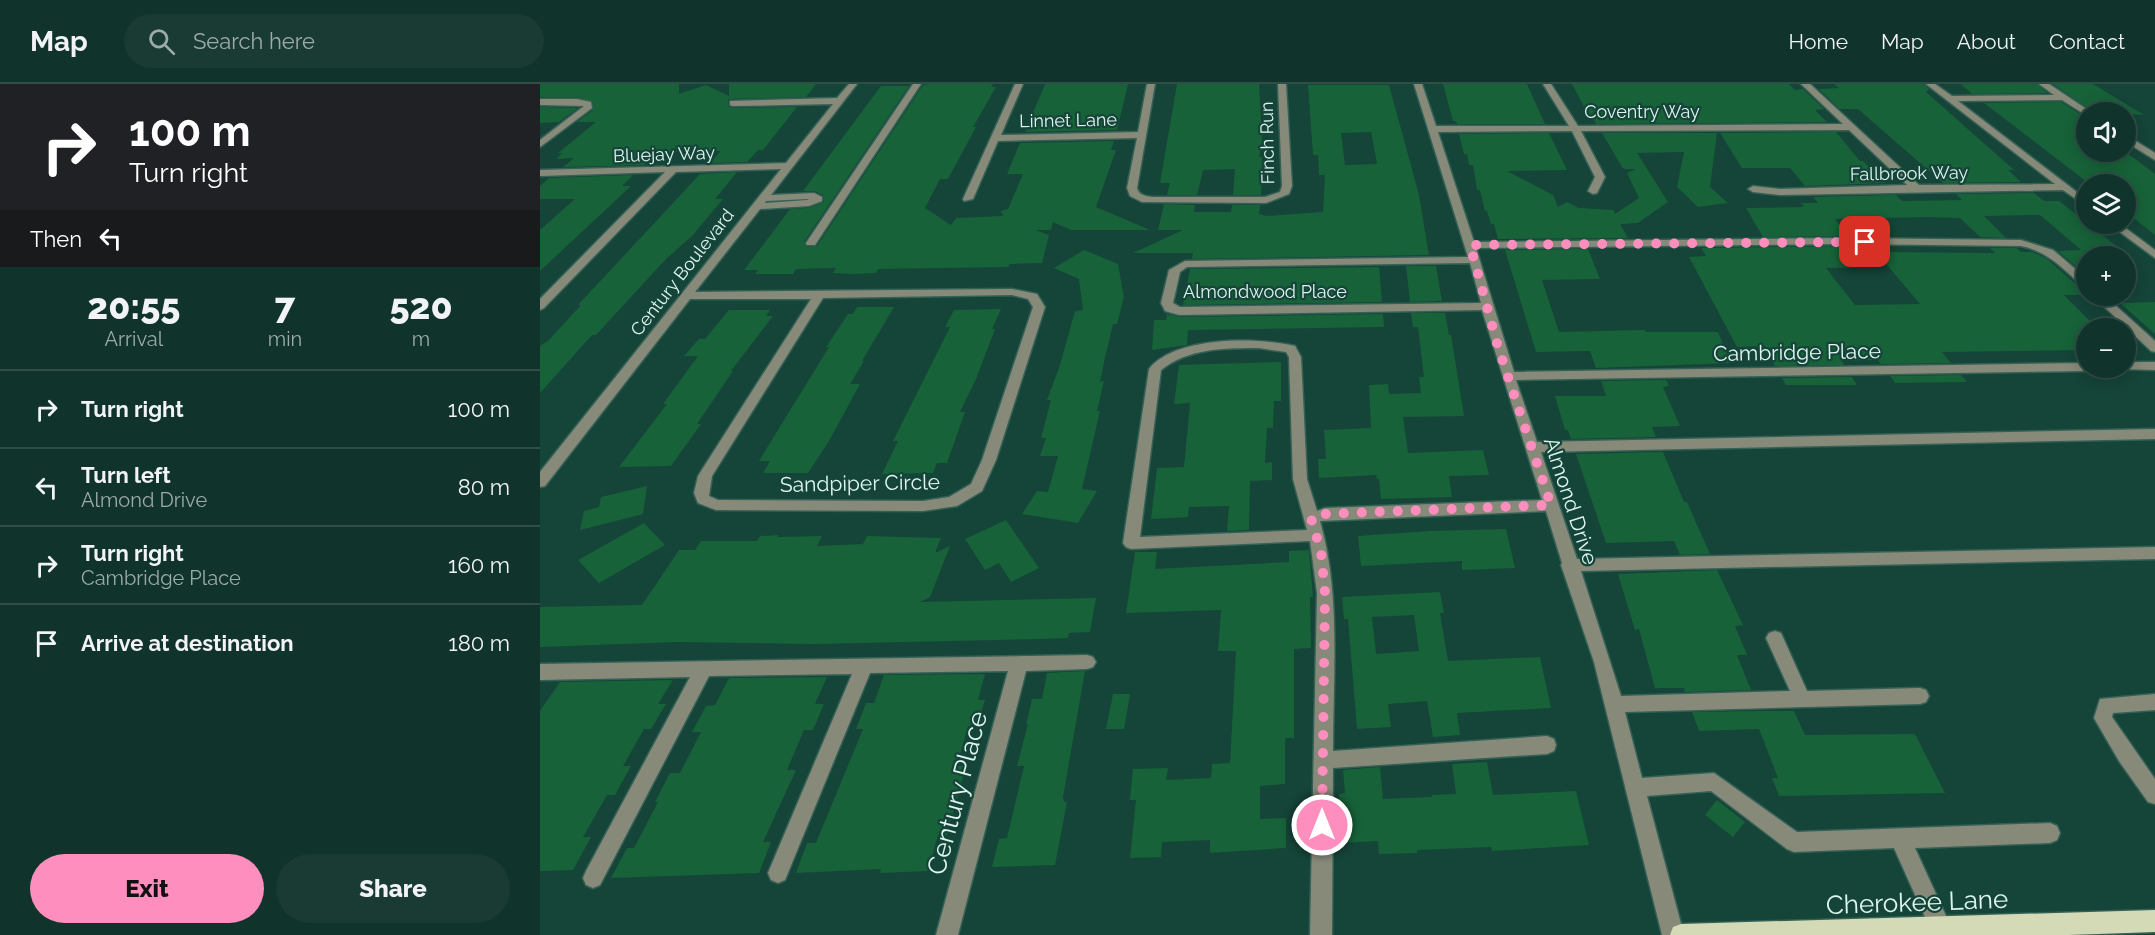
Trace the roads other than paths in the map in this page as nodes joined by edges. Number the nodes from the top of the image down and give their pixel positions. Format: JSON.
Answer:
{"nodes":[{"id":1,"x":853,"y":84,"type":"edge"},
{"id":2,"x":917,"y":84,"type":"edge"},
{"id":3,"x":1019,"y":84,"type":"edge"},
{"id":4,"x":1151,"y":84,"type":"edge"},
{"id":5,"x":1282,"y":84,"type":"edge"},
{"id":6,"x":1418,"y":84,"type":"edge"},
{"id":7,"x":1547,"y":84,"type":"edge"},
{"id":8,"x":1805,"y":84,"type":"edge"},
{"id":9,"x":1930,"y":84,"type":"edge"},
{"id":10,"x":2043,"y":84,"type":"edge"},
{"id":11,"x":2064,"y":98,"type":"junction"},
{"id":12,"x":1949,"y":99,"type":"junction"},
{"id":13,"x":840,"y":100,"type":"junction"},
{"id":14,"x":540,"y":102,"type":"edge"},
{"id":15,"x":733,"y":103,"type":"dead end"},
{"id":16,"x":2076,"y":105,"type":"edge"},
{"id":17,"x":1851,"y":127,"type":"junction"},
{"id":18,"x":1575,"y":128,"type":"junction"},
{"id":19,"x":1433,"y":129,"type":"junction"},
{"id":20,"x":1140,"y":135,"type":"junction"},
{"id":21,"x":996,"y":138,"type":"junction"},
{"id":22,"x":540,"y":144,"type":"edge"},
{"id":23,"x":2136,"y":145,"type":"edge"},
{"id":24,"x":2155,"y":157,"type":"edge"},
{"id":25,"x":789,"y":166,"type":"junction"},
{"id":26,"x":672,"y":171,"type":"junction"},
{"id":27,"x":540,"y":173,"type":"edge"},
{"id":28,"x":2065,"y":187,"type":"junction"},
{"id":29,"x":1916,"y":188,"type":"junction"},
{"id":30,"x":1753,"y":189,"type":"dead end"},
{"id":31,"x":1593,"y":191,"type":"dead end"},
{"id":32,"x":2076,"y":195,"type":"edge"},
{"id":33,"x":841,"y":198,"type":"junction"},
{"id":34,"x":968,"y":199,"type":"dead end"},
{"id":35,"x":761,"y":202,"type":"junction"},
{"id":36,"x":2127,"y":234,"type":"edge"},
{"id":37,"x":811,"y":243,"type":"dead end"},
{"id":38,"x":1472,"y":252,"type":"junction"},
{"id":39,"x":2155,"y":255,"type":"edge"},
{"id":40,"x":2076,"y":275,"type":"edge"},
{"id":41,"x":819,"y":295,"type":"junction"},
{"id":42,"x":686,"y":296,"type":"junction"},
{"id":43,"x":540,"y":306,"type":"edge"},
{"id":44,"x":1486,"y":306,"type":"junction"},
{"id":45,"x":2110,"y":306,"type":"edge"},
{"id":46,"x":2155,"y":348,"type":"edge"},
{"id":47,"x":2136,"y":366,"type":"edge"},
{"id":48,"x":2155,"y":366,"type":"edge"},
{"id":49,"x":2076,"y":367,"type":"edge"},
{"id":50,"x":1509,"y":376,"type":"junction"},
{"id":51,"x":2155,"y":434,"type":"edge"},
{"id":52,"x":1532,"y":447,"type":"junction"},
{"id":53,"x":540,"y":482,"type":"edge"},
{"id":54,"x":1551,"y":505,"type":"junction"},
{"id":55,"x":1314,"y":526,"type":"junction"},
{"id":56,"x":2155,"y":553,"type":"edge"},
{"id":57,"x":1569,"y":565,"type":"junction"},
{"id":58,"x":1775,"y":638,"type":"dead end"},
{"id":59,"x":1087,"y":662,"type":"dead end"},
{"id":60,"x":1019,"y":664,"type":"junction"},
{"id":61,"x":863,"y":668,"type":"junction"},
{"id":62,"x":703,"y":670,"type":"junction"},
{"id":63,"x":541,"y":673,"type":"edge"},
{"id":64,"x":1920,"y":696,"type":"dead end"},
{"id":65,"x":1802,"y":699,"type":"junction"},
{"id":66,"x":2155,"y":702,"type":"edge"},
{"id":67,"x":1613,"y":704,"type":"junction"},
{"id":68,"x":1547,"y":745,"type":"dead end"},
{"id":69,"x":1322,"y":760,"type":"junction"},
{"id":70,"x":1635,"y":788,"type":"junction"},
{"id":71,"x":2155,"y":795,"type":"edge"},
{"id":72,"x":2050,"y":833,"type":"dead end"},
{"id":73,"x":1900,"y":838,"type":"junction"},
{"id":74,"x":778,"y":873,"type":"dead end"},
{"id":75,"x":592,"y":878,"type":"dead end"},
{"id":76,"x":2155,"y":921,"type":"edge"},
{"id":77,"x":1941,"y":929,"type":"junction"},
{"id":78,"x":947,"y":935,"type":"edge"},
{"id":79,"x":1322,"y":935,"type":"edge"},
{"id":80,"x":1673,"y":935,"type":"edge"},
{"id":81,"x":1681,"y":935,"type":"edge"}],
"edges":[{"from":1,"to":13,"type":"street","name":"Century Boulevard"},
{"from":2,"to":33,"type":"street"},
{"from":3,"to":21,"type":"street"},
{"from":4,"to":20,"type":"street"},
{"from":5,"to":20,"type":"street","name":"Finch Run"},
{"from":6,"to":19,"type":"street","name":"Almond Drive"},
{"from":7,"to":18,"type":"street"},
{"from":8,"to":17,"type":"street"},
{"from":9,"to":12,"type":"street"},
{"from":10,"to":11,"type":"street"},
{"from":11,"to":12,"type":"street"},
{"from":11,"to":16,"type":"street"},
{"from":12,"to":28,"type":"street"},
{"from":13,"to":15,"type":"street"},
{"from":13,"to":25,"type":"street","name":"Century Boulevard"},
{"from":14,"to":22,"type":"street"},
{"from":17,"to":18,"type":"street","name":"Coventry Way"},
{"from":17,"to":29,"type":"street"},
{"from":18,"to":19,"type":"street","name":"Coventry Way"},
{"from":18,"to":31,"type":"street"},
{"from":19,"to":38,"type":"street","name":"Almond Drive"},
{"from":20,"to":21,"type":"street","name":"Linnet Lane"},
{"from":21,"to":34,"type":"street"},
{"from":23,"to":24,"type":"street"},
{"from":25,"to":26,"type":"street","name":"Bluejay Way"},
{"from":25,"to":35,"type":"street","name":"Century Boulevard"},
{"from":26,"to":27,"type":"street","name":"Bluejay Way"},
{"from":26,"to":43,"type":"street"},
{"from":28,"to":29,"type":"street","name":"Fallbrook Way"},
{"from":28,"to":32,"type":"street"},
{"from":29,"to":30,"type":"street","name":"Fallbrook Way"},
{"from":33,"to":35,"type":"street"},
{"from":33,"to":37,"type":"street"},
{"from":35,"to":42,"type":"street","name":"Century Boulevard"},
{"from":36,"to":39,"type":"street"},
{"from":38,"to":40,"type":"street"},
{"from":38,"to":44,"type":"street","name":"Almond Drive"},
{"from":38,"to":44,"type":"street","name":"Almondwood Place"},
{"from":41,"to":41,"type":"street","name":"Sandpiper Circle"},
{"from":41,"to":42,"type":"street","name":"Sandpiper Circle"},
{"from":42,"to":53,"type":"street","name":"Century Boulevard"},
{"from":44,"to":50,"type":"street","name":"Almond Drive"},
{"from":45,"to":46,"type":"street"},
{"from":47,"to":48,"type":"street"},
{"from":49,"to":50,"type":"street","name":"Cambridge Place"},
{"from":50,"to":52,"type":"street","name":"Almond Drive"},
{"from":51,"to":52,"type":"street"},
{"from":52,"to":54,"type":"street","name":"Almond Drive"},
{"from":54,"to":55,"type":"street"},
{"from":54,"to":57,"type":"street","name":"Almond Drive"},
{"from":55,"to":55,"type":"street"},
{"from":55,"to":69,"type":"street"},
{"from":56,"to":57,"type":"street"},
{"from":57,"to":67,"type":"street","name":"Almond Drive"},
{"from":58,"to":65,"type":"street"},
{"from":59,"to":60,"type":"street"},
{"from":60,"to":61,"type":"street"},
{"from":60,"to":78,"type":"street","name":"Century Place"},
{"from":61,"to":62,"type":"street"},
{"from":61,"to":74,"type":"street"},
{"from":62,"to":63,"type":"street"},
{"from":62,"to":75,"type":"street"},
{"from":64,"to":65,"type":"street"},
{"from":65,"to":67,"type":"street"},
{"from":66,"to":71,"type":"street"},
{"from":67,"to":70,"type":"street","name":"Almond Drive"},
{"from":68,"to":69,"type":"street"},
{"from":69,"to":79,"type":"street"},
{"from":70,"to":73,"type":"street"},
{"from":70,"to":80,"type":"street","name":"Almond Drive"},
{"from":72,"to":73,"type":"street"},
{"from":73,"to":77,"type":"street"},
{"from":76,"to":77,"type":"main road","name":"Cherokee Lane"},
{"from":77,"to":81,"type":"main road","name":"Cherokee Lane"}]}
